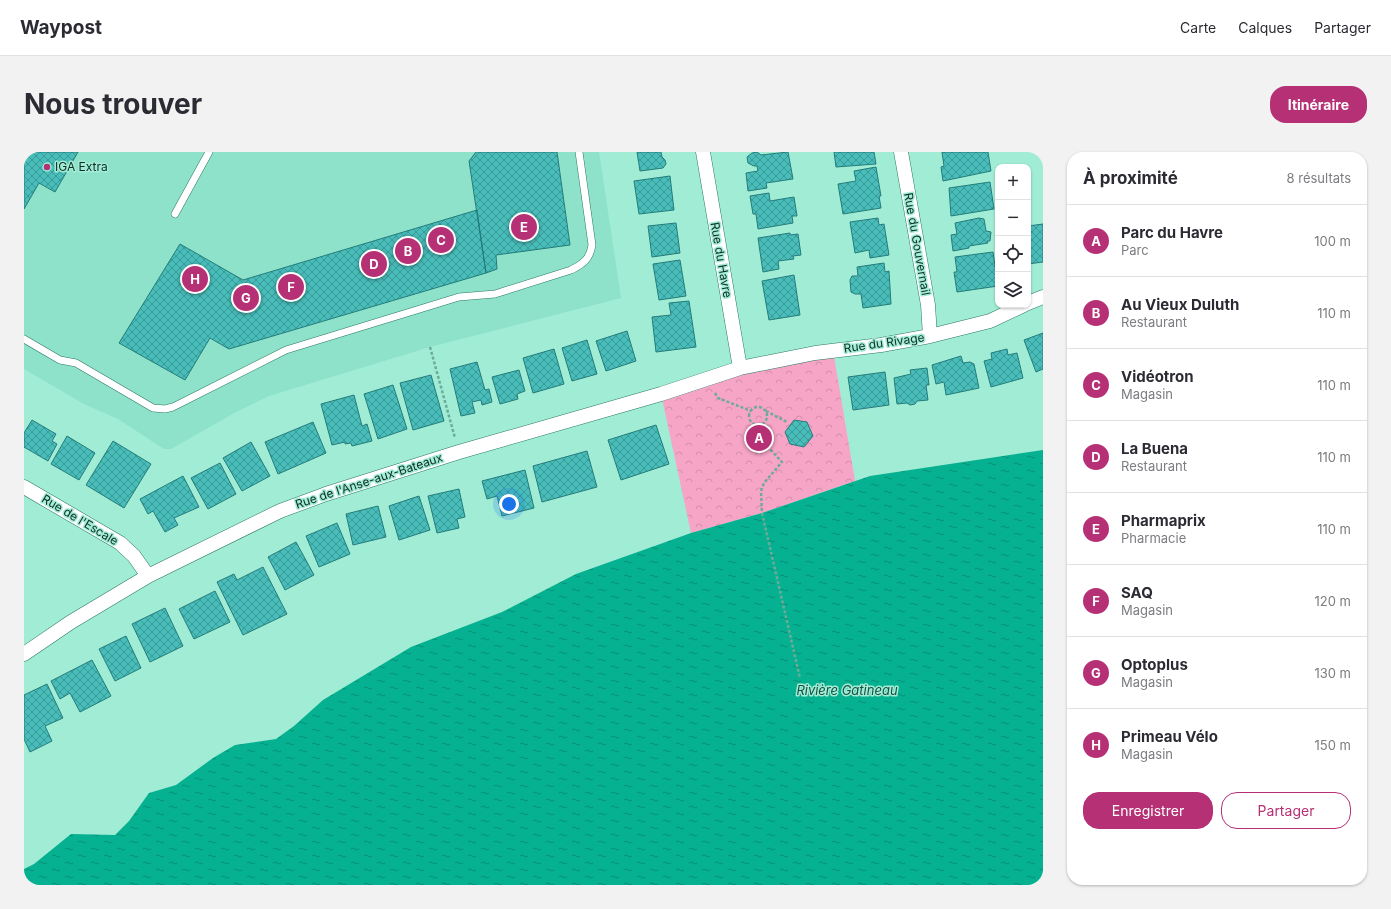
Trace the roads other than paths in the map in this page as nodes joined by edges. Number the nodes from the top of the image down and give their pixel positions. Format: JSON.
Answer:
{"nodes":[{"id":1,"x":209,"y":152,"type":"edge"},
{"id":2,"x":579,"y":152,"type":"edge"},
{"id":3,"x":703,"y":152,"type":"edge"},
{"id":4,"x":901,"y":152,"type":"edge"},
{"id":5,"x":175,"y":214,"type":"dead end"},
{"id":6,"x":1043,"y":297,"type":"edge"},
{"id":7,"x":1031,"y":302,"type":"edge"},
{"id":8,"x":1017,"y":308,"type":"edge"},
{"id":9,"x":930,"y":336,"type":"junction"},
{"id":10,"x":24,"y":339,"type":"edge"},
{"id":11,"x":740,"y":368,"type":"junction"},
{"id":12,"x":24,"y":487,"type":"edge"},
{"id":13,"x":148,"y":576,"type":"junction"},
{"id":14,"x":24,"y":654,"type":"edge"}],
"edges":[{"from":1,"to":5,"type":"lane"},
{"from":2,"to":10,"type":"lane"},
{"from":3,"to":11,"type":"street","name":"Rue du Havre"},
{"from":4,"to":9,"type":"street","name":"Rue du Gouvernail"},
{"from":6,"to":7,"type":"street"},
{"from":8,"to":9,"type":"street","name":"Rue du Rivage"},
{"from":9,"to":11,"type":"street","name":"Rue du Rivage"},
{"from":11,"to":13,"type":"street","name":"Rue de l'Anse-aux-Bateaux"},
{"from":12,"to":13,"type":"street","name":"Rue de l'Escale"},
{"from":13,"to":14,"type":"street","name":"Rue de l'Anse-aux-Bateaux"}]}
